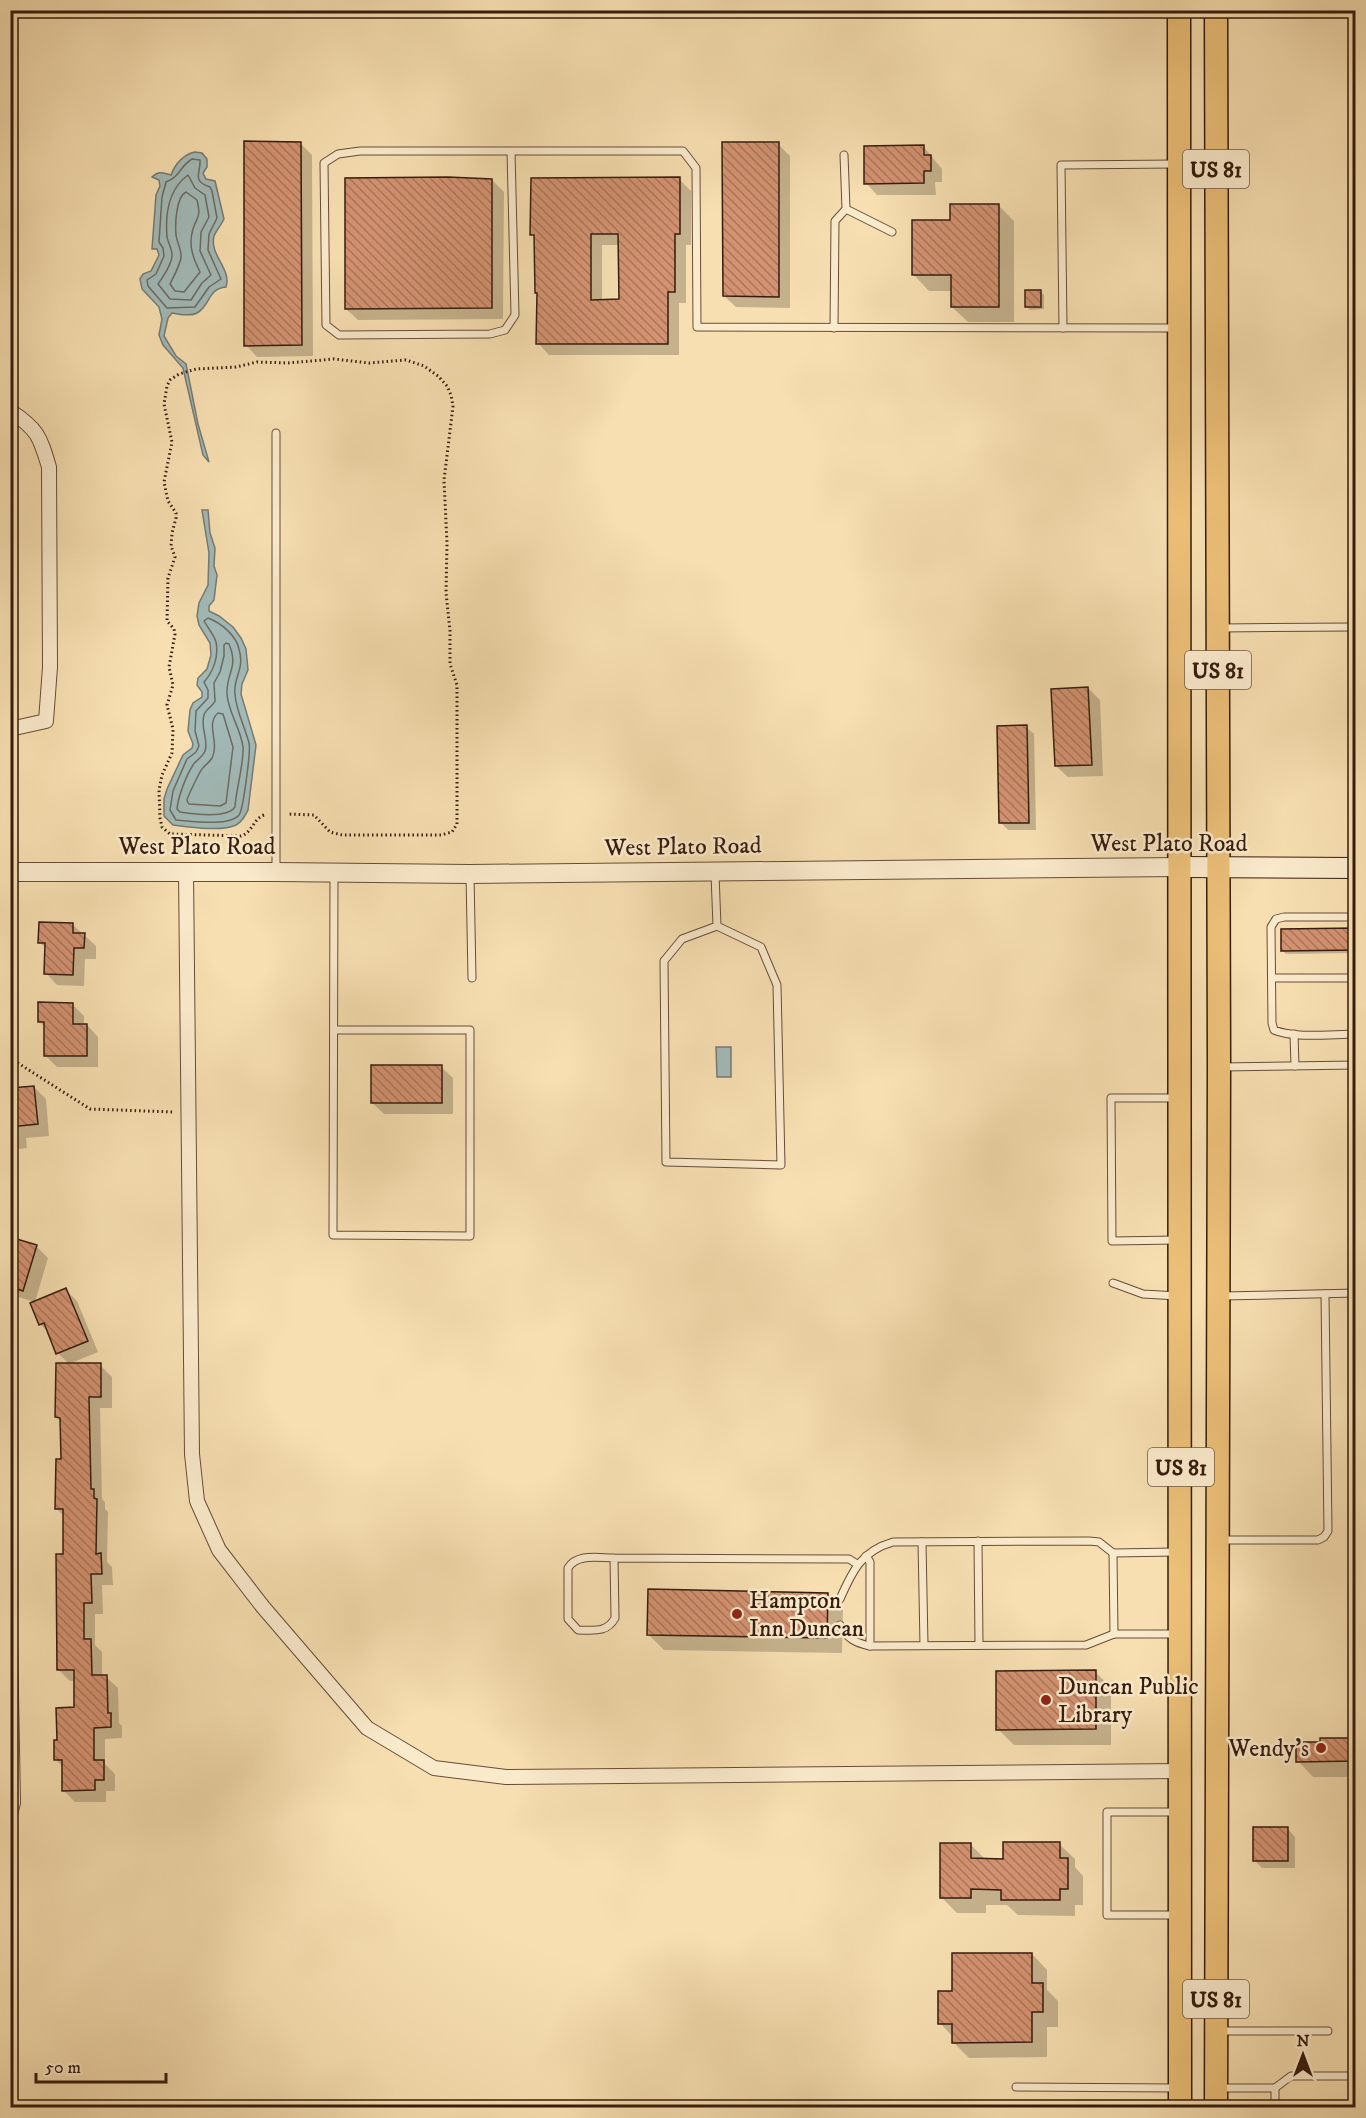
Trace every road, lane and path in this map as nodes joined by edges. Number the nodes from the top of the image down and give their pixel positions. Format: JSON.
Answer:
{"nodes":[{"id":1,"x":1179,"y":10,"type":"edge"},
{"id":2,"x":1216,"y":10,"type":"edge"},
{"id":3,"x":511,"y":151,"type":"junction"},
{"id":4,"x":844,"y":155,"type":"dead end"},
{"id":5,"x":1179,"y":164,"type":"junction"},
{"id":6,"x":846,"y":209,"type":"junction"},
{"id":7,"x":892,"y":232,"type":"dead end"},
{"id":8,"x":1179,"y":327,"type":"junction"},
{"id":9,"x":834,"y":328,"type":"junction"},
{"id":10,"x":1063,"y":328,"type":"junction"},
{"id":11,"x":1217,"y":328,"type":"junction"},
{"id":12,"x":10,"y":411,"type":"edge"},
{"id":13,"x":276,"y":433,"type":"dead end"},
{"id":14,"x":1353,"y":627,"type":"dead end"},
{"id":15,"x":1218,"y":628,"type":"junction"},
{"id":16,"x":10,"y":729,"type":"edge"},
{"id":17,"x":287,"y":814,"type":"dead end"},
{"id":18,"x":264,"y":815,"type":"dead end"},
{"id":19,"x":1181,"y":867,"type":"junction"},
{"id":20,"x":1218,"y":868,"type":"junction"},
{"id":21,"x":1356,"y":868,"type":"edge"},
{"id":22,"x":10,"y":872,"type":"edge"},
{"id":23,"x":186,"y":872,"type":"junction"},
{"id":24,"x":276,"y":872,"type":"junction"},
{"id":25,"x":333,"y":872,"type":"junction"},
{"id":26,"x":715,"y":872,"type":"junction"},
{"id":27,"x":470,"y":874,"type":"junction"},
{"id":28,"x":1356,"y":917,"type":"edge"},
{"id":29,"x":717,"y":926,"type":"junction"},
{"id":30,"x":472,"y":978,"type":"dead end"},
{"id":31,"x":1272,"y":978,"type":"junction"},
{"id":32,"x":1356,"y":978,"type":"edge"},
{"id":33,"x":334,"y":1030,"type":"junction"},
{"id":34,"x":1294,"y":1034,"type":"junction"},
{"id":35,"x":1356,"y":1034,"type":"edge"},
{"id":36,"x":10,"y":1058,"type":"edge"},
{"id":37,"x":1356,"y":1065,"type":"edge"},
{"id":38,"x":1295,"y":1066,"type":"junction"},
{"id":39,"x":1219,"y":1067,"type":"junction"},
{"id":40,"x":1181,"y":1098,"type":"junction"},
{"id":41,"x":188,"y":1113,"type":"junction"},
{"id":42,"x":1181,"y":1240,"type":"junction"},
{"id":43,"x":1113,"y":1283,"type":"dead end"},
{"id":44,"x":1356,"y":1293,"type":"edge"},
{"id":45,"x":1325,"y":1294,"type":"junction"},
{"id":46,"x":1181,"y":1296,"type":"junction"},
{"id":47,"x":1218,"y":1296,"type":"junction"},
{"id":48,"x":1218,"y":1540,"type":"junction"},
{"id":49,"x":978,"y":1541,"type":"junction"},
{"id":50,"x":922,"y":1542,"type":"junction"},
{"id":51,"x":1181,"y":1552,"type":"junction"},
{"id":52,"x":1113,"y":1553,"type":"junction"},
{"id":53,"x":866,"y":1556,"type":"junction"},
{"id":54,"x":614,"y":1558,"type":"junction"},
{"id":55,"x":857,"y":1564,"type":"junction"},
{"id":56,"x":840,"y":1599,"type":"dead end"},
{"id":57,"x":840,"y":1625,"type":"dead end"},
{"id":58,"x":1114,"y":1634,"type":"junction"},
{"id":59,"x":1181,"y":1634,"type":"junction"},
{"id":60,"x":10,"y":1641,"type":"edge"},
{"id":61,"x":979,"y":1645,"type":"junction"},
{"id":62,"x":870,"y":1646,"type":"junction"},
{"id":63,"x":924,"y":1646,"type":"junction"},
{"id":64,"x":1181,"y":1791,"type":"junction"},
{"id":65,"x":1218,"y":1791,"type":"junction"},
{"id":66,"x":10,"y":1814,"type":"edge"},
{"id":67,"x":1181,"y":1915,"type":"junction"},
{"id":68,"x":1216,"y":2031,"type":"junction"},
{"id":69,"x":1328,"y":2031,"type":"dead end"},
{"id":70,"x":1356,"y":2076,"type":"edge"},
{"id":71,"x":1016,"y":2087,"type":"dead end"},
{"id":72,"x":1275,"y":2088,"type":"junction"},
{"id":73,"x":1180,"y":2098,"type":"edge"},
{"id":74,"x":1216,"y":2098,"type":"edge"},
{"id":75,"x":1275,"y":2108,"type":"edge"}],
"edges":[{"from":1,"to":5,"type":"main road","number":"US 81"},
{"from":2,"to":11,"type":"main road","number":"US 81"},
{"from":3,"to":3,"type":"lane"},
{"from":3,"to":9,"type":"lane"},
{"from":4,"to":6,"type":"lane"},
{"from":5,"to":8,"type":"main road","number":"US 81"},
{"from":5,"to":10,"type":"lane"},
{"from":6,"to":7,"type":"lane"},
{"from":6,"to":9,"type":"lane"},
{"from":8,"to":10,"type":"lane"},
{"from":8,"to":11,"type":"main road"},
{"from":8,"to":19,"type":"main road","number":"US 81"},
{"from":9,"to":10,"type":"lane"},
{"from":11,"to":15,"type":"main road","number":"US 81"},
{"from":12,"to":16,"type":"street"},
{"from":13,"to":24,"type":"lane"},
{"from":14,"to":15,"type":"lane"},
{"from":15,"to":20,"type":"main road","number":"US 81"},
{"from":17,"to":18,"type":"path"},
{"from":19,"to":20,"type":"main road","name":"West Plato Road"},
{"from":19,"to":26,"type":"street","name":"West Plato Road"},
{"from":19,"to":40,"type":"main road","number":"US 81"},
{"from":20,"to":21,"type":"main road","name":"West Plato Road"},
{"from":20,"to":39,"type":"main road","number":"US 81"},
{"from":22,"to":23,"type":"street","name":"West Plato Road"},
{"from":23,"to":24,"type":"street","name":"West Plato Road"},
{"from":23,"to":41,"type":"street"},
{"from":24,"to":25,"type":"street","name":"West Plato Road"},
{"from":25,"to":27,"type":"street","name":"West Plato Road"},
{"from":25,"to":33,"type":"lane"},
{"from":26,"to":27,"type":"street","name":"West Plato Road"},
{"from":26,"to":29,"type":"lane"},
{"from":27,"to":30,"type":"lane"},
{"from":28,"to":31,"type":"lane"},
{"from":29,"to":29,"type":"lane"},
{"from":31,"to":32,"type":"lane"},
{"from":31,"to":34,"type":"lane"},
{"from":33,"to":33,"type":"lane"},
{"from":34,"to":35,"type":"lane"},
{"from":34,"to":38,"type":"lane"},
{"from":36,"to":41,"type":"path"},
{"from":37,"to":38,"type":"lane"},
{"from":38,"to":39,"type":"lane"},
{"from":39,"to":47,"type":"main road","number":"US 81"},
{"from":40,"to":42,"type":"main road","number":"US 81"},
{"from":40,"to":42,"type":"lane"},
{"from":41,"to":64,"type":"street"},
{"from":42,"to":46,"type":"main road","number":"US 81"},
{"from":43,"to":46,"type":"lane"},
{"from":44,"to":45,"type":"lane"},
{"from":45,"to":47,"type":"lane"},
{"from":45,"to":48,"type":"lane"},
{"from":46,"to":47,"type":"main road"},
{"from":46,"to":51,"type":"main road","number":"US 81"},
{"from":47,"to":48,"type":"main road","number":"US 81"},
{"from":48,"to":65,"type":"main road","number":"US 81"},
{"from":49,"to":50,"type":"lane"},
{"from":49,"to":52,"type":"lane"},
{"from":49,"to":61,"type":"lane"},
{"from":50,"to":53,"type":"lane"},
{"from":50,"to":63,"type":"lane"},
{"from":51,"to":52,"type":"lane"},
{"from":51,"to":59,"type":"main road","number":"US 81"},
{"from":52,"to":58,"type":"lane"},
{"from":53,"to":55,"type":"lane"},
{"from":53,"to":62,"type":"lane"},
{"from":54,"to":54,"type":"lane"},
{"from":54,"to":55,"type":"lane"},
{"from":55,"to":56,"type":"lane"},
{"from":57,"to":62,"type":"lane"},
{"from":58,"to":59,"type":"lane"},
{"from":58,"to":61,"type":"lane"},
{"from":59,"to":64,"type":"main road","number":"US 81"},
{"from":60,"to":66,"type":"street"},
{"from":61,"to":63,"type":"lane"},
{"from":62,"to":63,"type":"lane"},
{"from":64,"to":65,"type":"main road"},
{"from":64,"to":67,"type":"main road","number":"US 81"},
{"from":64,"to":67,"type":"lane"},
{"from":65,"to":68,"type":"main road","number":"US 81"},
{"from":67,"to":73,"type":"main road","number":"US 81"},
{"from":68,"to":69,"type":"lane"},
{"from":68,"to":74,"type":"main road","number":"US 81"},
{"from":70,"to":72,"type":"lane"},
{"from":71,"to":73,"type":"lane"},
{"from":72,"to":74,"type":"lane"},
{"from":72,"to":75,"type":"lane"},
{"from":73,"to":74,"type":"main road"}]}
